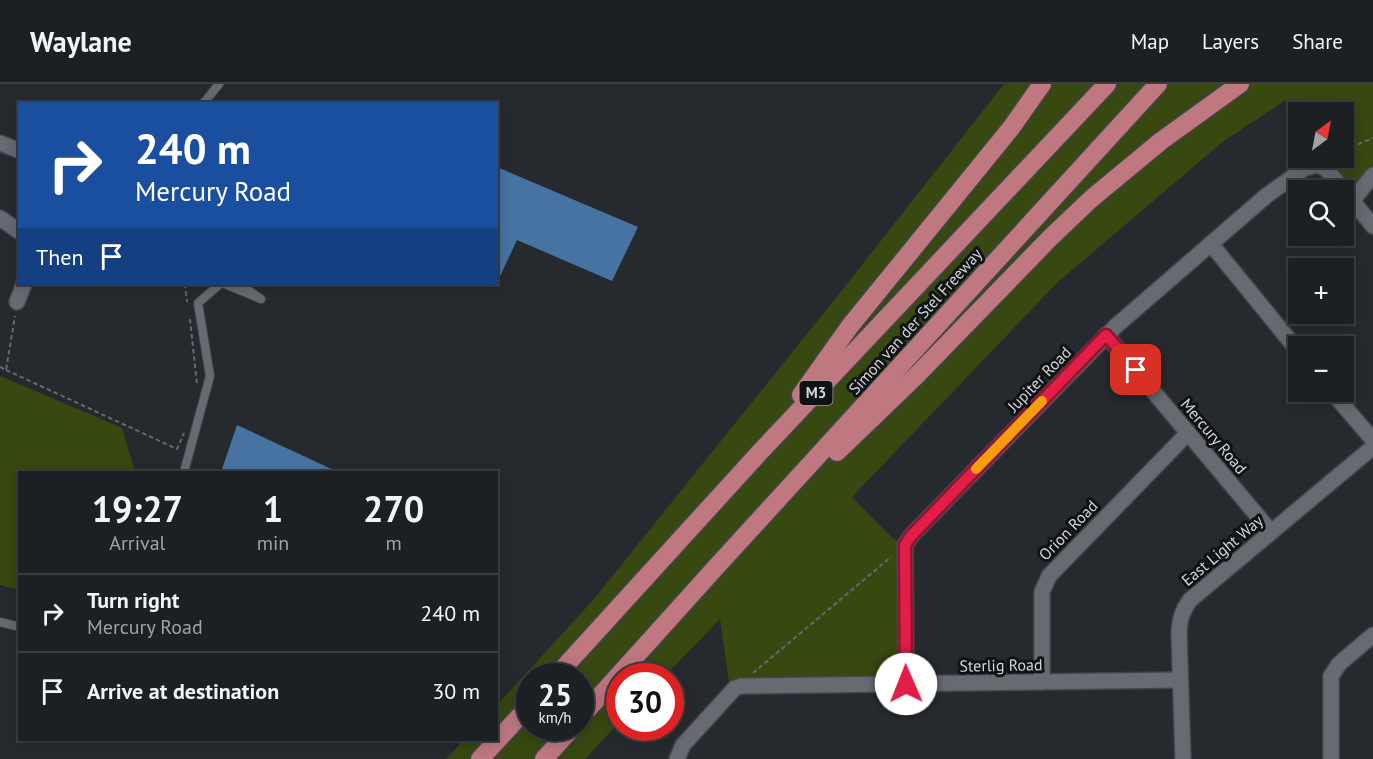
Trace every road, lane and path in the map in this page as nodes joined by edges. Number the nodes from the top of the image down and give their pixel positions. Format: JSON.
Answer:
{"nodes":[{"id":1,"x":219,"y":84,"type":"edge"},
{"id":2,"x":1042,"y":84,"type":"edge"},
{"id":3,"x":1107,"y":84,"type":"edge"},
{"id":4,"x":1158,"y":84,"type":"edge"},
{"id":5,"x":1240,"y":84,"type":"edge"},
{"id":6,"x":205,"y":102,"type":"edge"},
{"id":7,"x":1373,"y":138,"type":"edge"},
{"id":8,"x":0,"y":144,"type":"edge"},
{"id":9,"x":1354,"y":146,"type":"edge"},
{"id":10,"x":18,"y":151,"type":"edge"},
{"id":11,"x":1373,"y":175,"type":"edge"},
{"id":12,"x":1335,"y":180,"type":"edge"},
{"id":13,"x":1354,"y":189,"type":"edge"},
{"id":14,"x":1354,"y":203,"type":"edge"},
{"id":15,"x":0,"y":218,"type":"edge"},
{"id":16,"x":1373,"y":226,"type":"edge"},
{"id":17,"x":18,"y":231,"type":"edge"},
{"id":18,"x":1211,"y":244,"type":"junction"},
{"id":19,"x":24,"y":285,"type":"edge"},
{"id":20,"x":185,"y":285,"type":"edge"},
{"id":21,"x":219,"y":285,"type":"edge"},
{"id":22,"x":227,"y":285,"type":"edge"},
{"id":23,"x":240,"y":285,"type":"edge"},
{"id":24,"x":17,"y":302,"type":"joint"},
{"id":25,"x":188,"y":306,"type":"dead end"},
{"id":26,"x":189,"y":317,"type":"dead end"},
{"id":27,"x":1106,"y":335,"type":"junction"},
{"id":28,"x":1288,"y":338,"type":"edge"},
{"id":29,"x":0,"y":367,"type":"edge"},
{"id":30,"x":6,"y":369,"type":"junction"},
{"id":31,"x":198,"y":395,"type":"dead end"},
{"id":32,"x":1341,"y":402,"type":"edge"},
{"id":33,"x":186,"y":427,"type":"dead end"},
{"id":34,"x":1188,"y":433,"type":"junction"},
{"id":35,"x":1373,"y":440,"type":"edge"},
{"id":36,"x":1373,"y":447,"type":"edge"},
{"id":37,"x":760,"y":452,"type":"junction"},
{"id":38,"x":184,"y":471,"type":"edge"},
{"id":39,"x":780,"y":498,"type":"junction"},
{"id":40,"x":1271,"y":532,"type":"junction"},
{"id":41,"x":905,"y":545,"type":"junction"},
{"id":42,"x":0,"y":622,"type":"edge"},
{"id":43,"x":18,"y":626,"type":"edge"},
{"id":44,"x":1373,"y":635,"type":"edge"},
{"id":45,"x":568,"y":663,"type":"edge"},
{"id":46,"x":752,"y":674,"type":"dead end"},
{"id":47,"x":1180,"y":680,"type":"junction"},
{"id":48,"x":1042,"y":682,"type":"junction"},
{"id":49,"x":906,"y":684,"type":"junction"},
{"id":50,"x":594,"y":703,"type":"edge"},
{"id":51,"x":516,"y":720,"type":"edge"},
{"id":52,"x":498,"y":740,"type":"edge"},
{"id":53,"x":497,"y":741,"type":"edge"},
{"id":54,"x":560,"y":741,"type":"edge"},
{"id":55,"x":480,"y":759,"type":"edge"},
{"id":56,"x":544,"y":759,"type":"edge"},
{"id":57,"x":676,"y":759,"type":"edge"},
{"id":58,"x":1183,"y":759,"type":"edge"},
{"id":59,"x":1331,"y":759,"type":"edge"}],
"edges":[{"from":1,"to":6,"type":"lane"},
{"from":2,"to":37,"type":"highway"},
{"from":3,"to":37,"type":"highway","name":"Simon van der Stel Freeway","number":"M3"},
{"from":4,"to":39,"type":"highway","name":"Simon van der Stel Freeway","number":"M3"},
{"from":5,"to":39,"type":"highway"},
{"from":7,"to":9,"type":"path"},
{"from":8,"to":10,"type":"street"},
{"from":11,"to":13,"type":"street"},
{"from":12,"to":18,"type":"street","name":"Jupiter Road"},
{"from":14,"to":16,"type":"street"},
{"from":15,"to":17,"type":"street"},
{"from":18,"to":27,"type":"street","name":"Jupiter Road"},
{"from":18,"to":28,"type":"street"},
{"from":19,"to":24,"type":"street"},
{"from":20,"to":25,"type":"path"},
{"from":21,"to":38,"type":"lane"},
{"from":22,"to":23,"type":"lane"},
{"from":24,"to":30,"type":"path"},
{"from":26,"to":31,"type":"path"},
{"from":27,"to":34,"type":"street","name":"Mercury Road"},
{"from":27,"to":41,"type":"street","name":"Jupiter Road"},
{"from":29,"to":30,"type":"path"},
{"from":30,"to":33,"type":"path"},
{"from":32,"to":35,"type":"street"},
{"from":34,"to":40,"type":"street","name":"Mercury Road"},
{"from":34,"to":48,"type":"street","name":"Orion Road"},
{"from":36,"to":40,"type":"street","name":"East Light Way"},
{"from":37,"to":45,"type":"highway","name":"Simon van der Stel Freeway","number":"M3"},
{"from":39,"to":50,"type":"highway","name":"Simon van der Stel Freeway","number":"M3"},
{"from":40,"to":47,"type":"street","name":"East Light Way"},
{"from":41,"to":46,"type":"path"},
{"from":41,"to":49,"type":"street"},
{"from":42,"to":43,"type":"lane"},
{"from":44,"to":59,"type":"street"},
{"from":47,"to":48,"type":"street","name":"Sterlig Road"},
{"from":47,"to":58,"type":"street","name":"East Light Way"},
{"from":48,"to":49,"type":"street","name":"Sterlig Road"},
{"from":49,"to":57,"type":"street","name":"Sterlig Road"},
{"from":51,"to":52,"type":"highway"},
{"from":53,"to":55,"type":"highway"},
{"from":54,"to":56,"type":"highway"}]}
